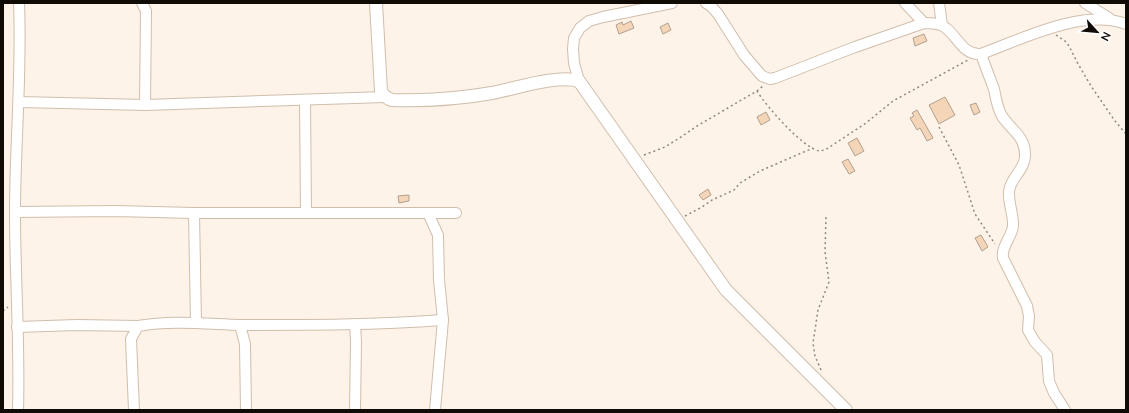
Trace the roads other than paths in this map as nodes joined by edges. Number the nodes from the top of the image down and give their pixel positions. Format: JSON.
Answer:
{"nodes":[{"id":1,"x":19,"y":3,"type":"edge"},
{"id":2,"x":142,"y":3,"type":"edge"},
{"id":3,"x":376,"y":3,"type":"edge"},
{"id":4,"x":672,"y":3,"type":"edge"},
{"id":5,"x":706,"y":3,"type":"edge"},
{"id":6,"x":905,"y":3,"type":"edge"},
{"id":7,"x":939,"y":3,"type":"edge"},
{"id":8,"x":1086,"y":3,"type":"edge"},
{"id":9,"x":1113,"y":21,"type":"junction"},
{"id":10,"x":924,"y":23,"type":"junction"},
{"id":11,"x":1126,"y":24,"type":"edge"},
{"id":12,"x":942,"y":25,"type":"junction"},
{"id":13,"x":979,"y":55,"type":"junction"},
{"id":14,"x":579,"y":81,"type":"junction"},
{"id":15,"x":385,"y":97,"type":"junction"},
{"id":16,"x":305,"y":100,"type":"junction"},
{"id":17,"x":19,"y":102,"type":"junction"},
{"id":18,"x":145,"y":105,"type":"junction"},
{"id":19,"x":15,"y":212,"type":"junction"},
{"id":20,"x":194,"y":213,"type":"junction"},
{"id":21,"x":306,"y":213,"type":"junction"},
{"id":22,"x":428,"y":213,"type":"junction"},
{"id":23,"x":456,"y":213,"type":"dead end"},
{"id":24,"x":443,"y":320,"type":"junction"},
{"id":25,"x":196,"y":323,"type":"junction"},
{"id":26,"x":354,"y":324,"type":"junction"},
{"id":27,"x":240,"y":325,"type":"junction"},
{"id":28,"x":138,"y":326,"type":"junction"},
{"id":29,"x":17,"y":327,"type":"junction"},
{"id":30,"x":18,"y":410,"type":"edge"},
{"id":31,"x":134,"y":410,"type":"edge"},
{"id":32,"x":246,"y":410,"type":"edge"},
{"id":33,"x":355,"y":410,"type":"edge"},
{"id":34,"x":435,"y":410,"type":"edge"},
{"id":35,"x":846,"y":410,"type":"edge"},
{"id":36,"x":1065,"y":410,"type":"edge"}],
"edges":[{"from":1,"to":17,"type":"street"},
{"from":2,"to":18,"type":"street"},
{"from":3,"to":15,"type":"street"},
{"from":4,"to":14,"type":"street"},
{"from":5,"to":10,"type":"street"},
{"from":6,"to":10,"type":"street"},
{"from":7,"to":12,"type":"street"},
{"from":8,"to":9,"type":"street"},
{"from":9,"to":11,"type":"street"},
{"from":9,"to":13,"type":"street"},
{"from":10,"to":12,"type":"street"},
{"from":12,"to":13,"type":"street"},
{"from":13,"to":36,"type":"street"},
{"from":14,"to":15,"type":"street"},
{"from":14,"to":35,"type":"street"},
{"from":15,"to":16,"type":"street"},
{"from":16,"to":18,"type":"street"},
{"from":16,"to":21,"type":"street"},
{"from":17,"to":18,"type":"street"},
{"from":17,"to":19,"type":"street"},
{"from":19,"to":20,"type":"street"},
{"from":19,"to":29,"type":"street"},
{"from":20,"to":21,"type":"street"},
{"from":20,"to":25,"type":"street"},
{"from":21,"to":22,"type":"street"},
{"from":22,"to":23,"type":"street"},
{"from":22,"to":24,"type":"street"},
{"from":24,"to":26,"type":"street"},
{"from":24,"to":34,"type":"street"},
{"from":25,"to":27,"type":"street"},
{"from":25,"to":28,"type":"street"},
{"from":26,"to":27,"type":"street"},
{"from":26,"to":33,"type":"street"},
{"from":27,"to":32,"type":"street"},
{"from":28,"to":29,"type":"street"},
{"from":28,"to":31,"type":"street"},
{"from":29,"to":30,"type":"street"}]}
